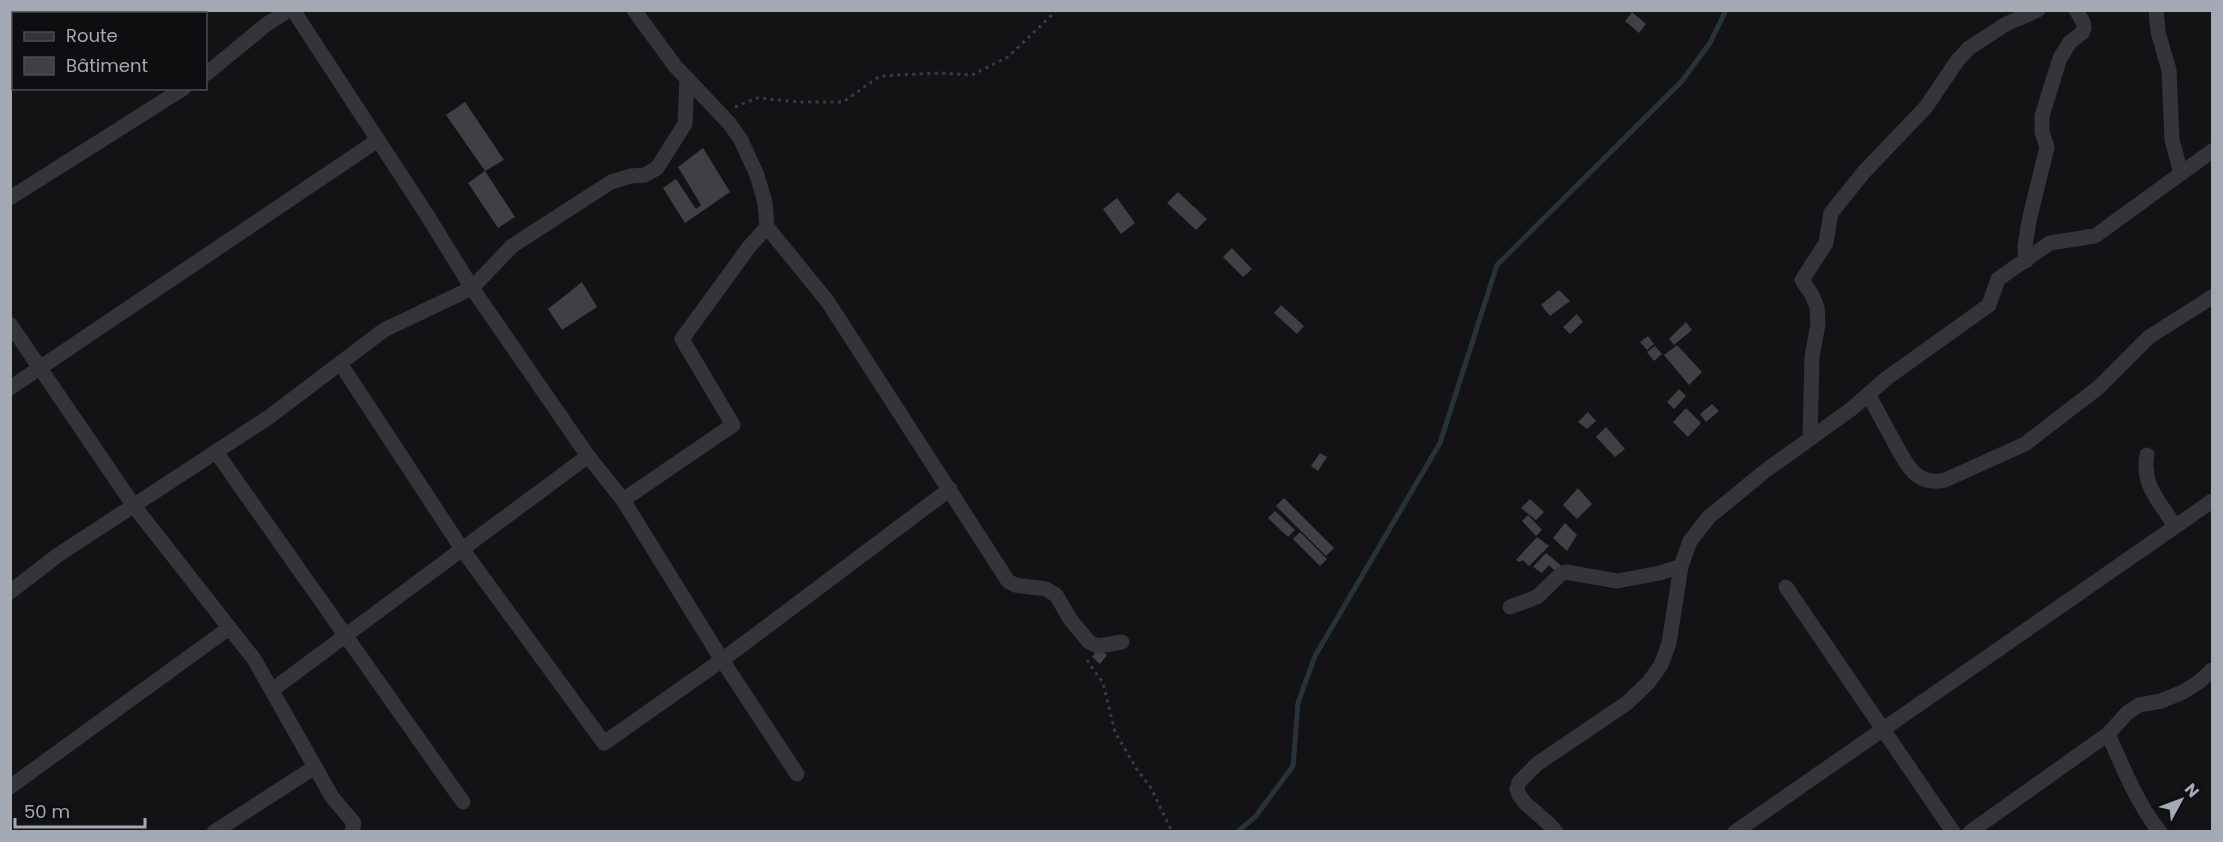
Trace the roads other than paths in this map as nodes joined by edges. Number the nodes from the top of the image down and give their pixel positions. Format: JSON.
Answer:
{"nodes":[{"id":1,"x":291,"y":10,"type":"edge"},
{"id":2,"x":633,"y":10,"type":"edge"},
{"id":3,"x":2038,"y":10,"type":"edge"},
{"id":4,"x":2076,"y":10,"type":"edge"},
{"id":5,"x":2156,"y":10,"type":"edge"},
{"id":6,"x":207,"y":73,"type":"edge"},
{"id":7,"x":687,"y":79,"type":"junction"},
{"id":8,"x":181,"y":90,"type":"edge"},
{"id":9,"x":378,"y":140,"type":"junction"},
{"id":10,"x":2212,"y":151,"type":"edge"},
{"id":11,"x":2181,"y":173,"type":"junction"},
{"id":12,"x":10,"y":198,"type":"edge"},
{"id":13,"x":767,"y":227,"type":"junction"},
{"id":14,"x":2026,"y":261,"type":"junction"},
{"id":15,"x":472,"y":288,"type":"junction"},
{"id":16,"x":2212,"y":297,"type":"edge"},
{"id":17,"x":10,"y":324,"type":"edge"},
{"id":18,"x":339,"y":363,"type":"junction"},
{"id":19,"x":40,"y":367,"type":"junction"},
{"id":20,"x":10,"y":388,"type":"edge"},
{"id":21,"x":1868,"y":394,"type":"junction"},
{"id":22,"x":1810,"y":438,"type":"junction"},
{"id":23,"x":216,"y":452,"type":"junction"},
{"id":24,"x":2147,"y":455,"type":"dead end"},
{"id":25,"x":588,"y":456,"type":"junction"},
{"id":26,"x":950,"y":489,"type":"junction"},
{"id":27,"x":623,"y":500,"type":"junction"},
{"id":28,"x":2212,"y":501,"type":"edge"},
{"id":29,"x":134,"y":506,"type":"junction"},
{"id":30,"x":2175,"y":526,"type":"junction"},
{"id":31,"x":462,"y":549,"type":"junction"},
{"id":32,"x":1681,"y":566,"type":"junction"},
{"id":33,"x":1786,"y":586,"type":"dead end"},
{"id":34,"x":10,"y":592,"type":"edge"},
{"id":35,"x":1510,"y":608,"type":"dead end"},
{"id":36,"x":228,"y":628,"type":"junction"},
{"id":37,"x":345,"y":635,"type":"junction"},
{"id":38,"x":1122,"y":642,"type":"dead end"},
{"id":39,"x":722,"y":660,"type":"junction"},
{"id":40,"x":2212,"y":670,"type":"edge"},
{"id":41,"x":272,"y":690,"type":"junction"},
{"id":42,"x":1883,"y":729,"type":"junction"},
{"id":43,"x":2108,"y":734,"type":"junction"},
{"id":44,"x":315,"y":767,"type":"junction"},
{"id":45,"x":797,"y":774,"type":"dead end"},
{"id":46,"x":10,"y":787,"type":"edge"},
{"id":47,"x":463,"y":802,"type":"dead end"},
{"id":48,"x":214,"y":831,"type":"edge"},
{"id":49,"x":352,"y":831,"type":"edge"},
{"id":50,"x":1556,"y":831,"type":"edge"},
{"id":51,"x":1735,"y":831,"type":"edge"},
{"id":52,"x":1953,"y":831,"type":"edge"},
{"id":53,"x":1970,"y":831,"type":"edge"},
{"id":54,"x":2160,"y":831,"type":"edge"}],
"edges":[{"from":1,"to":6,"type":"street"},
{"from":1,"to":9,"type":"street"},
{"from":2,"to":7,"type":"street"},
{"from":3,"to":22,"type":"street"},
{"from":4,"to":14,"type":"street"},
{"from":5,"to":11,"type":"street"},
{"from":7,"to":13,"type":"street"},
{"from":7,"to":15,"type":"street"},
{"from":8,"to":12,"type":"street"},
{"from":9,"to":15,"type":"street"},
{"from":9,"to":19,"type":"street"},
{"from":10,"to":11,"type":"street"},
{"from":11,"to":14,"type":"street"},
{"from":13,"to":26,"type":"street"},
{"from":13,"to":27,"type":"street"},
{"from":14,"to":21,"type":"street"},
{"from":15,"to":18,"type":"street"},
{"from":15,"to":25,"type":"street"},
{"from":16,"to":21,"type":"street"},
{"from":17,"to":19,"type":"street"},
{"from":18,"to":23,"type":"street"},
{"from":18,"to":31,"type":"street"},
{"from":19,"to":20,"type":"street"},
{"from":19,"to":29,"type":"street"},
{"from":21,"to":22,"type":"street"},
{"from":22,"to":32,"type":"street"},
{"from":23,"to":29,"type":"street"},
{"from":23,"to":37,"type":"street"},
{"from":24,"to":30,"type":"street"},
{"from":25,"to":27,"type":"street"},
{"from":25,"to":31,"type":"street"},
{"from":26,"to":38,"type":"street"},
{"from":26,"to":39,"type":"street"},
{"from":27,"to":39,"type":"street"},
{"from":28,"to":30,"type":"street"},
{"from":29,"to":34,"type":"street"},
{"from":29,"to":36,"type":"street"},
{"from":30,"to":42,"type":"street"},
{"from":31,"to":37,"type":"street"},
{"from":31,"to":39,"type":"street"},
{"from":32,"to":35,"type":"street"},
{"from":32,"to":50,"type":"street"},
{"from":33,"to":42,"type":"street"},
{"from":36,"to":41,"type":"street"},
{"from":36,"to":46,"type":"street"},
{"from":37,"to":41,"type":"street"},
{"from":37,"to":47,"type":"street"},
{"from":39,"to":45,"type":"street"},
{"from":40,"to":43,"type":"street"},
{"from":41,"to":44,"type":"street"},
{"from":42,"to":51,"type":"street"},
{"from":42,"to":52,"type":"street"},
{"from":43,"to":53,"type":"street"},
{"from":43,"to":54,"type":"street"},
{"from":44,"to":48,"type":"street"},
{"from":44,"to":49,"type":"street"}]}
